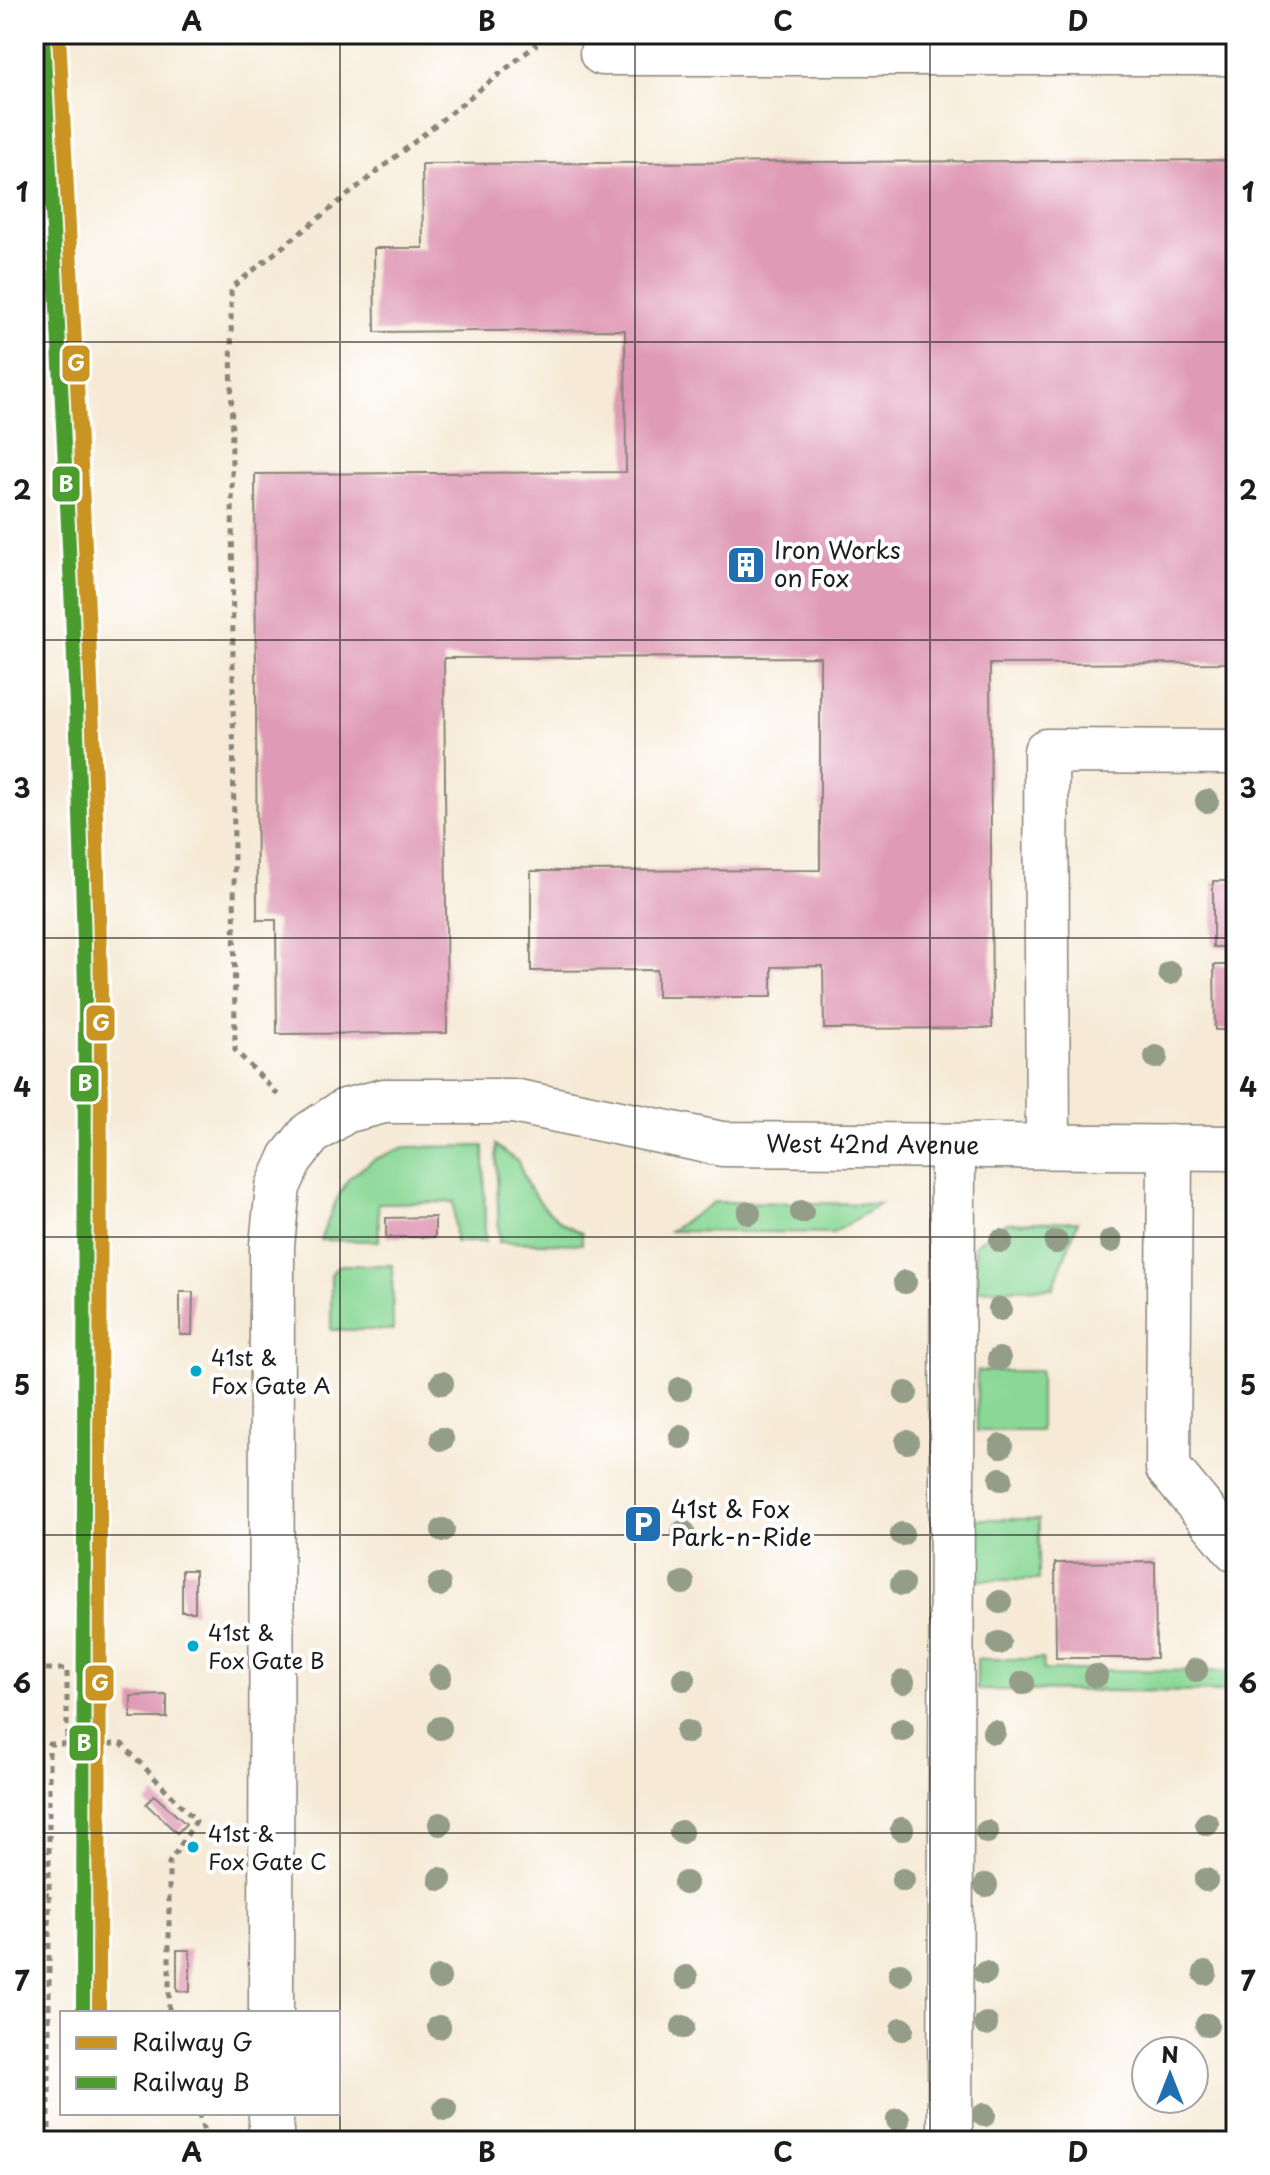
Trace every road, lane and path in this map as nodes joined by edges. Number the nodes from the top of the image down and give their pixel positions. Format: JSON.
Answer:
{"nodes":[{"id":1,"x":537,"y":44,"type":"dead end"},
{"id":2,"x":602,"y":53,"type":"dead end"},
{"id":3,"x":1236,"y":53,"type":"edge"},
{"id":4,"x":1236,"y":752,"type":"edge"},
{"id":5,"x":284,"y":1101,"type":"dead end"},
{"id":6,"x":953,"y":1146,"type":"junction"},
{"id":7,"x":1048,"y":1146,"type":"junction"},
{"id":8,"x":1170,"y":1147,"type":"junction"},
{"id":9,"x":1236,"y":1148,"type":"edge"},
{"id":10,"x":1236,"y":1550,"type":"edge"},
{"id":11,"x":34,"y":1669,"type":"edge"},
{"id":12,"x":67,"y":1744,"type":"junction"},
{"id":13,"x":34,"y":1894,"type":"edge"},
{"id":14,"x":49,"y":1894,"type":"junction"},
{"id":15,"x":169,"y":2011,"type":"edge"},
{"id":16,"x":271,"y":2011,"type":"edge"},
{"id":17,"x":199,"y":2115,"type":"edge"},
{"id":18,"x":271,"y":2115,"type":"edge"},
{"id":19,"x":49,"y":2141,"type":"edge"},
{"id":20,"x":207,"y":2141,"type":"edge"},
{"id":21,"x":271,"y":2141,"type":"edge"},
{"id":22,"x":950,"y":2141,"type":"edge"}],
"edges":[{"from":1,"to":5,"type":"path"},
{"from":2,"to":3,"type":"street"},
{"from":4,"to":7,"type":"street"},
{"from":6,"to":7,"type":"street","name":"West 42nd Avenue"},
{"from":6,"to":16,"type":"street","name":"West 42nd Avenue"},
{"from":6,"to":22,"type":"street"},
{"from":7,"to":8,"type":"street","name":"West 42nd Avenue"},
{"from":8,"to":9,"type":"street","name":"West 42nd Avenue"},
{"from":8,"to":10,"type":"street"},
{"from":11,"to":12,"type":"path"},
{"from":12,"to":14,"type":"path"},
{"from":12,"to":15,"type":"path"},
{"from":13,"to":14,"type":"path"},
{"from":14,"to":19,"type":"path"},
{"from":17,"to":20,"type":"path"},
{"from":18,"to":21,"type":"street"}]}
